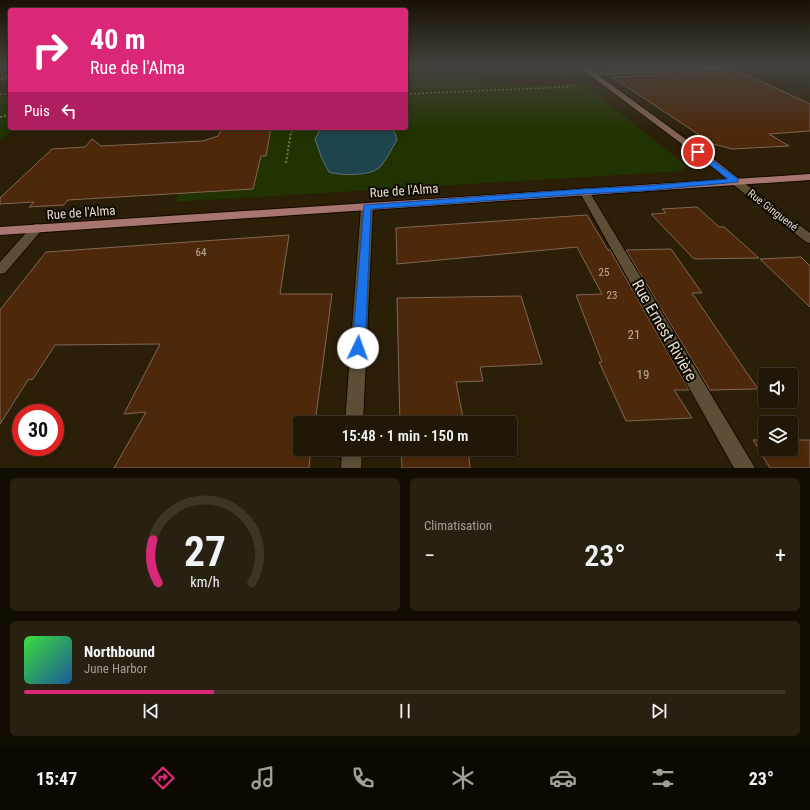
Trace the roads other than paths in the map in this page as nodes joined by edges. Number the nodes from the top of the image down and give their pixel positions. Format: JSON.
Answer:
{"nodes":[{"id":1,"x":611,"y":89,"type":"edge"},
{"id":2,"x":810,"y":177,"type":"edge"},
{"id":3,"x":735,"y":181,"type":"junction"},
{"id":4,"x":584,"y":191,"type":"junction"},
{"id":5,"x":367,"y":207,"type":"junction"},
{"id":6,"x":37,"y":228,"type":"junction"},
{"id":7,"x":0,"y":231,"type":"edge"},
{"id":8,"x":810,"y":239,"type":"edge"},
{"id":9,"x":0,"y":270,"type":"edge"},
{"id":10,"x":354,"y":416,"type":"edge"},
{"id":11,"x":352,"y":456,"type":"edge"},
{"id":12,"x":351,"y":468,"type":"edge"},
{"id":13,"x":745,"y":468,"type":"edge"}],
"edges":[{"from":1,"to":3,"type":"street","name":"Rue Ginguené"},
{"from":2,"to":3,"type":"main road","name":"Rue de l'Alma"},
{"from":3,"to":4,"type":"main road","name":"Rue de l'Alma"},
{"from":3,"to":8,"type":"street","name":"Rue Ginguené"},
{"from":4,"to":5,"type":"main road","name":"Rue de l'Alma"},
{"from":4,"to":13,"type":"street","name":"Rue Ernest Rivière"},
{"from":5,"to":6,"type":"main road","name":"Rue de l'Alma"},
{"from":5,"to":10,"type":"street"},
{"from":6,"to":7,"type":"main road","name":"Rue de l'Alma"},
{"from":6,"to":9,"type":"street"},
{"from":11,"to":12,"type":"street"}]}
